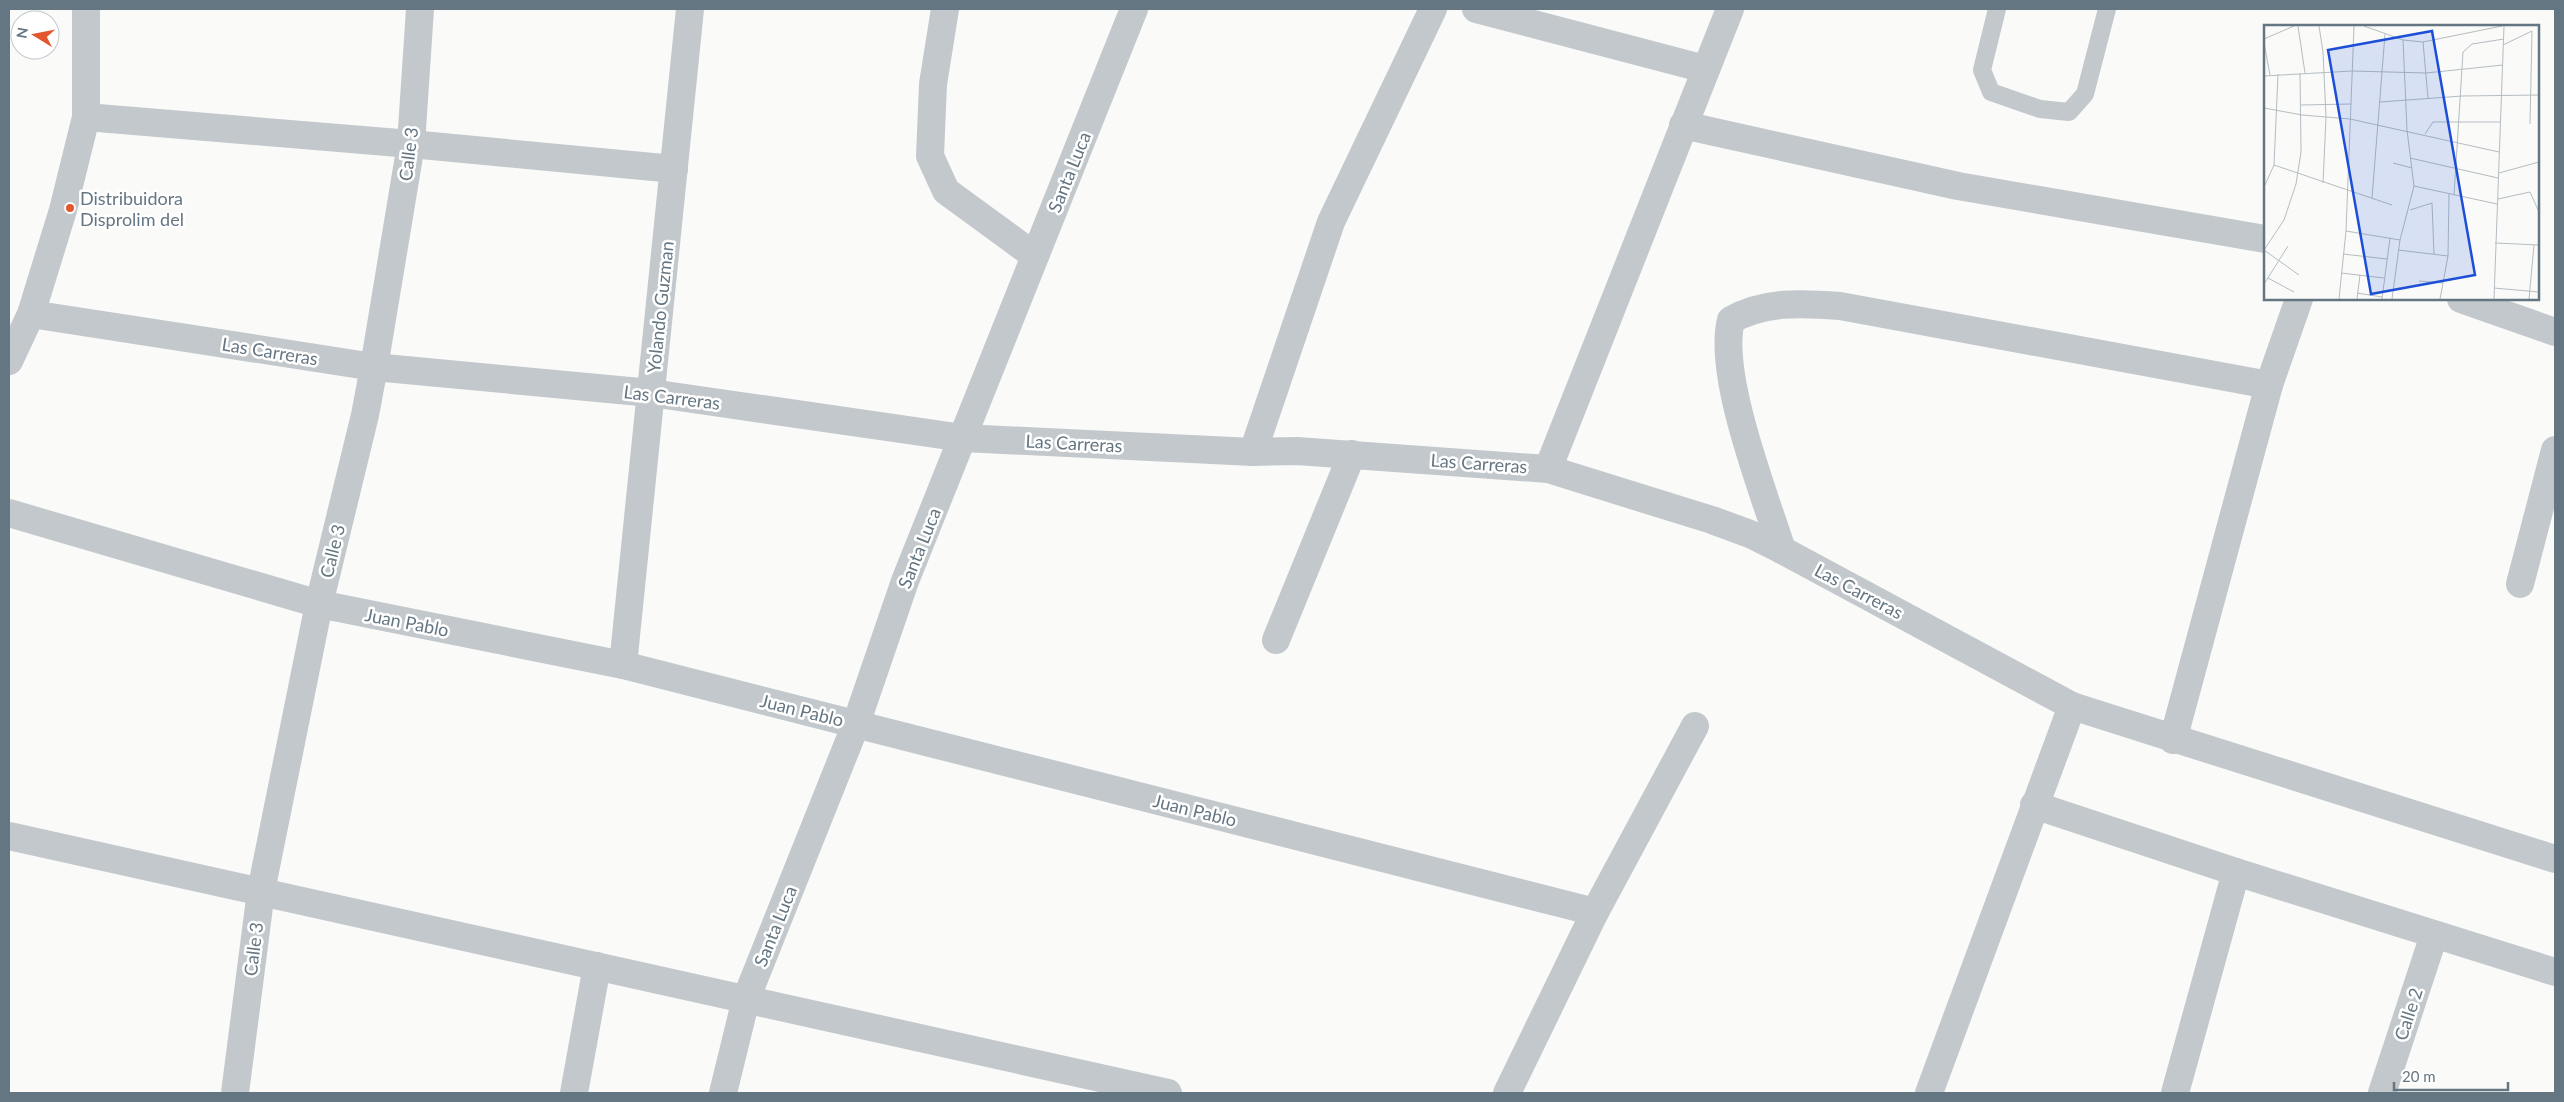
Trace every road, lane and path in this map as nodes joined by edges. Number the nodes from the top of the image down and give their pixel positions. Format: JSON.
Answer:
{"nodes":[{"id":1,"x":86,"y":9,"type":"edge"},
{"id":2,"x":420,"y":9,"type":"edge"},
{"id":3,"x":690,"y":9,"type":"edge"},
{"id":4,"x":945,"y":9,"type":"edge"},
{"id":5,"x":1134,"y":9,"type":"edge"},
{"id":6,"x":1432,"y":9,"type":"edge"},
{"id":7,"x":1476,"y":9,"type":"edge"},
{"id":8,"x":1730,"y":9,"type":"edge"},
{"id":9,"x":1997,"y":9,"type":"edge"},
{"id":10,"x":2107,"y":9,"type":"edge"},
{"id":11,"x":1705,"y":69,"type":"junction"},
{"id":12,"x":86,"y":117,"type":"junction"},
{"id":13,"x":1683,"y":125,"type":"junction"},
{"id":14,"x":411,"y":144,"type":"junction"},
{"id":15,"x":674,"y":169,"type":"junction"},
{"id":16,"x":2264,"y":239,"type":"edge"},
{"id":17,"x":1036,"y":256,"type":"junction"},
{"id":18,"x":2299,"y":300,"type":"edge"},
{"id":19,"x":2464,"y":300,"type":"edge"},
{"id":20,"x":31,"y":314,"type":"junction"},
{"id":21,"x":2555,"y":332,"type":"edge"},
{"id":22,"x":9,"y":361,"type":"edge"},
{"id":23,"x":374,"y":367,"type":"junction"},
{"id":24,"x":2269,"y":385,"type":"junction"},
{"id":25,"x":651,"y":393,"type":"junction"},
{"id":26,"x":963,"y":438,"type":"junction"},
{"id":27,"x":2555,"y":450,"type":"edge"},
{"id":28,"x":1252,"y":452,"type":"junction"},
{"id":29,"x":1352,"y":454,"type":"junction"},
{"id":30,"x":1548,"y":469,"type":"junction"},
{"id":31,"x":9,"y":513,"type":"edge"},
{"id":32,"x":1782,"y":550,"type":"junction"},
{"id":33,"x":2520,"y":584,"type":"dead end"},
{"id":34,"x":319,"y":604,"type":"junction"},
{"id":35,"x":1276,"y":640,"type":"dead end"},
{"id":36,"x":623,"y":665,"type":"junction"},
{"id":37,"x":2072,"y":706,"type":"junction"},
{"id":38,"x":856,"y":724,"type":"junction"},
{"id":39,"x":1695,"y":726,"type":"dead end"},
{"id":40,"x":2173,"y":740,"type":"junction"},
{"id":41,"x":2034,"y":805,"type":"junction"},
{"id":42,"x":9,"y":836,"type":"edge"},
{"id":43,"x":2555,"y":859,"type":"edge"},
{"id":44,"x":2236,"y":872,"type":"junction"},
{"id":45,"x":261,"y":892,"type":"junction"},
{"id":46,"x":1595,"y":912,"type":"junction"},
{"id":47,"x":2434,"y":935,"type":"junction"},
{"id":48,"x":597,"y":966,"type":"junction"},
{"id":49,"x":2555,"y":972,"type":"edge"},
{"id":50,"x":746,"y":999,"type":"junction"},
{"id":51,"x":234,"y":1093,"type":"edge"},
{"id":52,"x":574,"y":1093,"type":"edge"},
{"id":53,"x":723,"y":1093,"type":"edge"},
{"id":54,"x":1168,"y":1093,"type":"edge"},
{"id":55,"x":1508,"y":1093,"type":"edge"},
{"id":56,"x":1930,"y":1093,"type":"edge"},
{"id":57,"x":2175,"y":1093,"type":"edge"},
{"id":58,"x":2382,"y":1093,"type":"edge"}],
"edges":[{"from":1,"to":12,"type":"street"},
{"from":2,"to":14,"type":"street","name":"Calle 3"},
{"from":3,"to":15,"type":"street","name":"Yolando Guzman"},
{"from":4,"to":17,"type":"street"},
{"from":5,"to":17,"type":"street","name":"Santa Luca"},
{"from":6,"to":28,"type":"street"},
{"from":7,"to":11,"type":"street"},
{"from":8,"to":11,"type":"street"},
{"from":9,"to":10,"type":"lane"},
{"from":11,"to":13,"type":"street"},
{"from":12,"to":14,"type":"street"},
{"from":12,"to":20,"type":"street"},
{"from":13,"to":16,"type":"street"},
{"from":13,"to":30,"type":"street"},
{"from":14,"to":15,"type":"street"},
{"from":14,"to":23,"type":"street","name":"Calle 3"},
{"from":15,"to":25,"type":"street","name":"Yolando Guzman"},
{"from":17,"to":26,"type":"street","name":"Santa Luca"},
{"from":18,"to":24,"type":"street"},
{"from":19,"to":21,"type":"street"},
{"from":20,"to":22,"type":"street"},
{"from":20,"to":23,"type":"street","name":"Las Carreras"},
{"from":23,"to":25,"type":"street","name":"Las Carreras"},
{"from":23,"to":34,"type":"street","name":"Calle 3"},
{"from":24,"to":32,"type":"street"},
{"from":24,"to":40,"type":"street"},
{"from":25,"to":26,"type":"street","name":"Las Carreras"},
{"from":25,"to":36,"type":"street","name":"Yolando Guzman"},
{"from":26,"to":28,"type":"street","name":"Las Carreras"},
{"from":26,"to":38,"type":"street","name":"Santa Luca"},
{"from":27,"to":33,"type":"street"},
{"from":28,"to":29,"type":"street","name":"Las Carreras"},
{"from":29,"to":30,"type":"street","name":"Las Carreras"},
{"from":29,"to":35,"type":"street"},
{"from":30,"to":32,"type":"street","name":"Las Carreras"},
{"from":31,"to":34,"type":"street","name":"Juan Pablo"},
{"from":32,"to":37,"type":"street","name":"Las Carreras"},
{"from":34,"to":36,"type":"street","name":"Juan Pablo"},
{"from":34,"to":45,"type":"street","name":"Calle 3"},
{"from":36,"to":38,"type":"street","name":"Juan Pablo"},
{"from":37,"to":40,"type":"street","name":"Las Carreras"},
{"from":37,"to":41,"type":"street"},
{"from":38,"to":46,"type":"street","name":"Juan Pablo"},
{"from":38,"to":50,"type":"street","name":"Santa Luca"},
{"from":39,"to":46,"type":"street"},
{"from":40,"to":43,"type":"street","name":"Las Carreras"},
{"from":41,"to":44,"type":"street"},
{"from":41,"to":56,"type":"street"},
{"from":42,"to":45,"type":"street"},
{"from":44,"to":47,"type":"street"},
{"from":44,"to":57,"type":"street"},
{"from":45,"to":48,"type":"street"},
{"from":45,"to":51,"type":"street","name":"Calle 3"},
{"from":46,"to":55,"type":"street"},
{"from":47,"to":49,"type":"street"},
{"from":47,"to":58,"type":"street","name":"Calle 2"},
{"from":48,"to":50,"type":"street"},
{"from":48,"to":52,"type":"street"},
{"from":50,"to":53,"type":"street","name":"Santa Luca"},
{"from":50,"to":54,"type":"street"}]}
